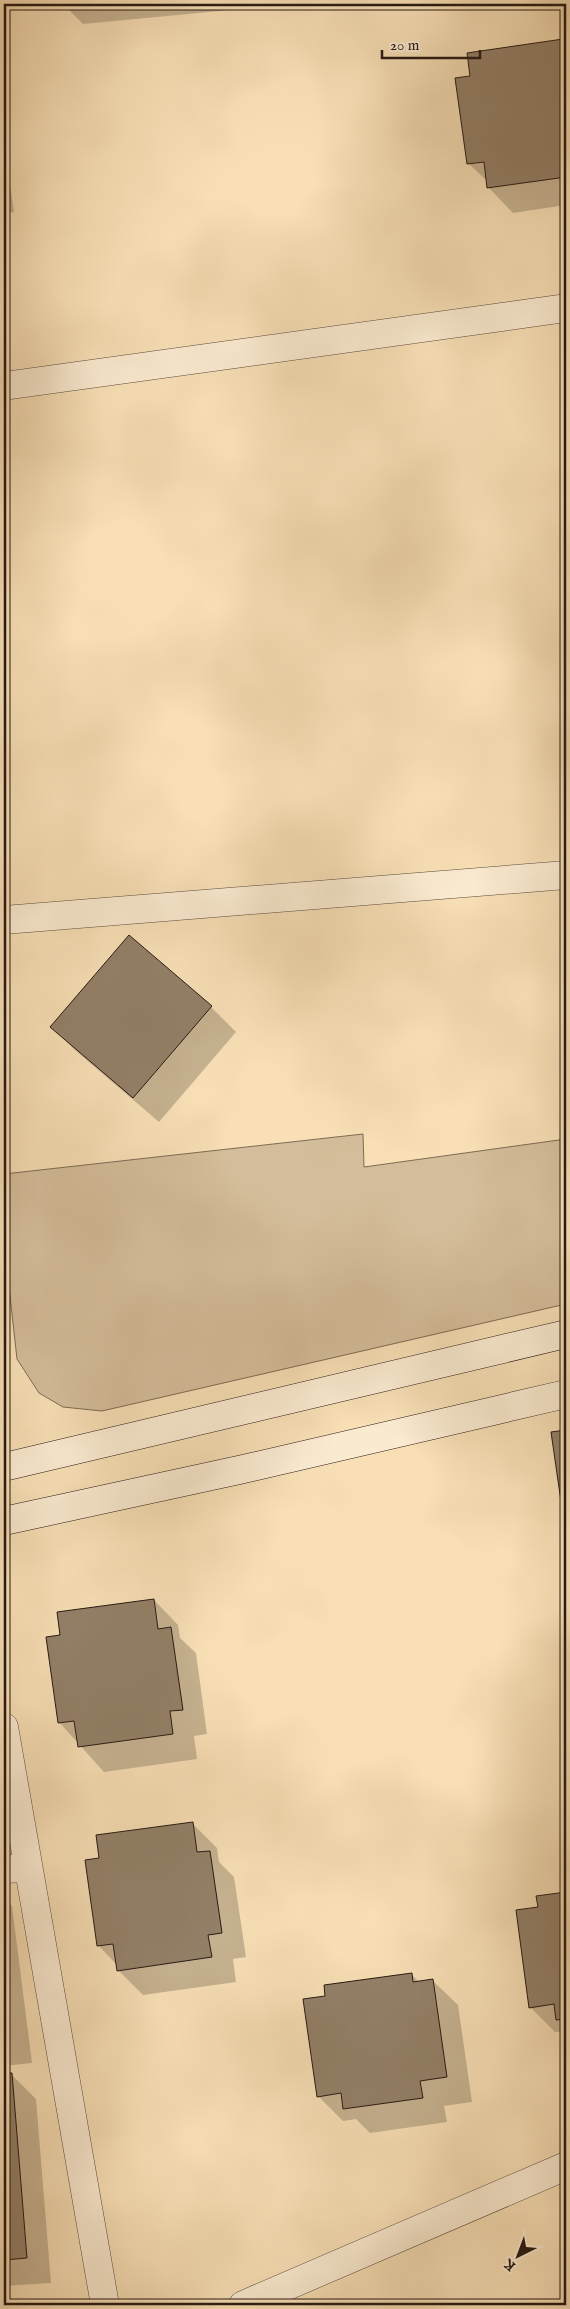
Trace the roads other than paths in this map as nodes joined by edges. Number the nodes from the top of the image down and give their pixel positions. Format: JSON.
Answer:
{"nodes":[{"id":1,"x":566,"y":308,"type":"edge"},
{"id":2,"x":4,"y":386,"type":"edge"},
{"id":3,"x":566,"y":875,"type":"edge"},
{"id":4,"x":4,"y":920,"type":"edge"},
{"id":5,"x":566,"y":1334,"type":"edge"},
{"id":6,"x":566,"y":1394,"type":"edge"},
{"id":7,"x":4,"y":1467,"type":"edge"},
{"id":8,"x":4,"y":1521,"type":"edge"},
{"id":9,"x":4,"y":1727,"type":"edge"},
{"id":10,"x":16,"y":1869,"type":"edge"},
{"id":11,"x":566,"y":2166,"type":"edge"},
{"id":12,"x":105,"y":2305,"type":"edge"},
{"id":13,"x":243,"y":2305,"type":"edge"}],
"edges":[{"from":1,"to":2,"type":"street"},
{"from":3,"to":4,"type":"street"},
{"from":5,"to":7,"type":"street"},
{"from":6,"to":8,"type":"street"},
{"from":9,"to":10,"type":"street"},
{"from":10,"to":12,"type":"street"},
{"from":11,"to":13,"type":"street"}]}
